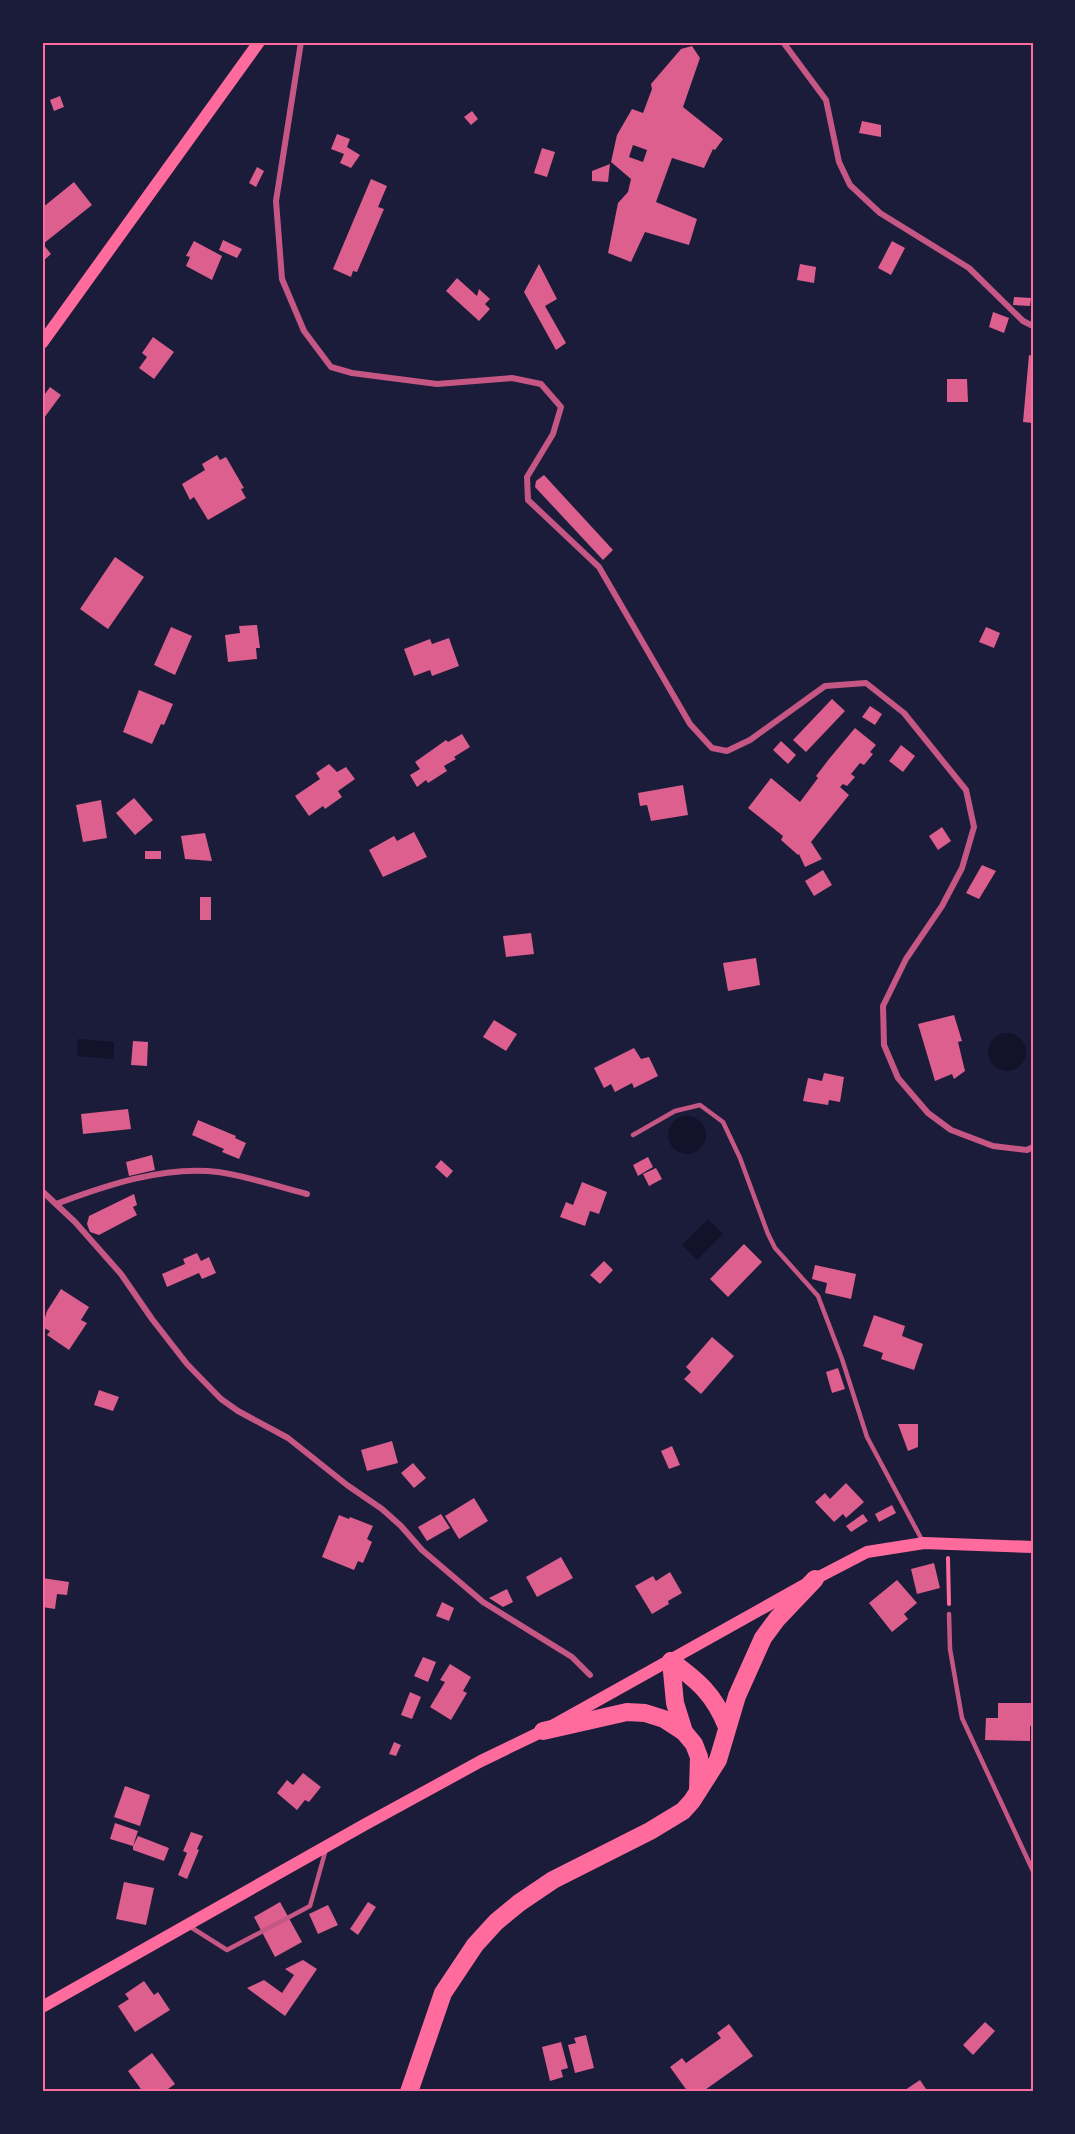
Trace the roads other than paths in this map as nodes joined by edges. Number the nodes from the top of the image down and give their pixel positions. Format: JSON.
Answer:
{"nodes":[{"id":1,"x":259,"y":42,"type":"edge"},
{"id":2,"x":301,"y":42,"type":"edge"},
{"id":3,"x":783,"y":42,"type":"edge"},
{"id":4,"x":1033,"y":326,"type":"edge"},
{"id":5,"x":42,"y":343,"type":"edge"},
{"id":6,"x":633,"y":1136,"type":"dead end"},
{"id":7,"x":1033,"y":1148,"type":"edge"},
{"id":8,"x":42,"y":1191,"type":"edge"},
{"id":9,"x":307,"y":1194,"type":"dead end"},
{"id":10,"x":56,"y":1204,"type":"junction"},
{"id":11,"x":924,"y":1543,"type":"junction"},
{"id":12,"x":1033,"y":1547,"type":"edge"},
{"id":13,"x":815,"y":1579,"type":"junction"},
{"id":14,"x":949,"y":1614,"type":"road end"},
{"id":15,"x":671,"y":1661,"type":"junction"},
{"id":16,"x":590,"y":1675,"type":"dead end"},
{"id":17,"x":727,"y":1727,"type":"junction"},
{"id":18,"x":543,"y":1731,"type":"junction"},
{"id":19,"x":684,"y":1732,"type":"junction"},
{"id":20,"x":698,"y":1792,"type":"junction"},
{"id":21,"x":326,"y":1846,"type":"junction"},
{"id":22,"x":1033,"y":1871,"type":"edge"},
{"id":23,"x":187,"y":1925,"type":"junction"},
{"id":24,"x":42,"y":2007,"type":"edge"},
{"id":25,"x":409,"y":2092,"type":"edge"}],
"edges":[{"from":1,"to":5,"type":"main road"},
{"from":2,"to":7,"type":"street"},
{"from":3,"to":4,"type":"street"},
{"from":6,"to":11,"type":"lane"},
{"from":8,"to":10,"type":"street"},
{"from":9,"to":10,"type":"street"},
{"from":10,"to":16,"type":"street"},
{"from":11,"to":12,"type":"main road"},
{"from":11,"to":13,"type":"main road"},
{"from":13,"to":15,"type":"main road"},
{"from":13,"to":17,"type":"highway"},
{"from":14,"to":22,"type":"lane"},
{"from":15,"to":17,"type":"highway"},
{"from":15,"to":18,"type":"main road"},
{"from":15,"to":19,"type":"highway"},
{"from":17,"to":20,"type":"highway"},
{"from":18,"to":19,"type":"highway"},
{"from":18,"to":21,"type":"main road"},
{"from":19,"to":20,"type":"highway"},
{"from":20,"to":25,"type":"highway"},
{"from":21,"to":23,"type":"main road"},
{"from":21,"to":23,"type":"lane"},
{"from":23,"to":24,"type":"main road"}]}
